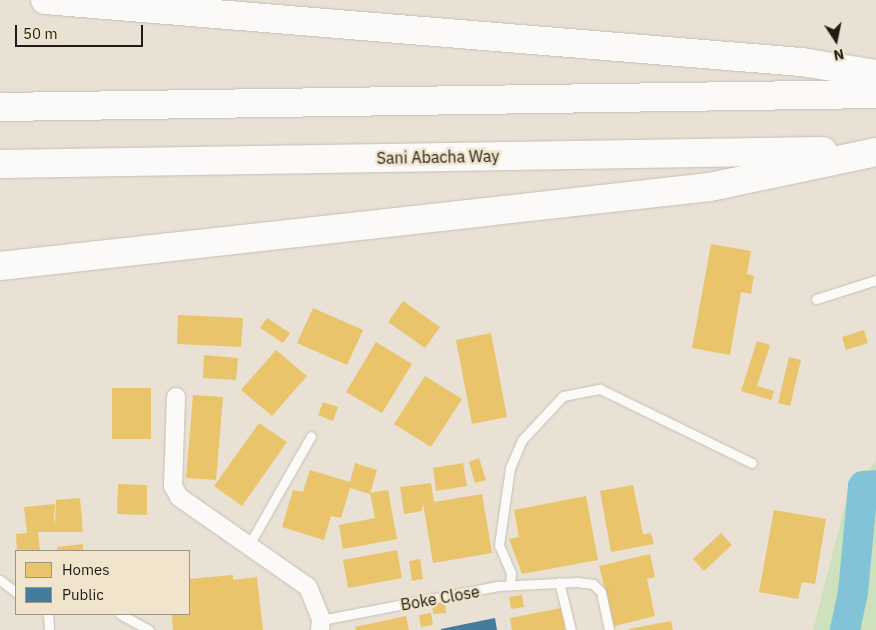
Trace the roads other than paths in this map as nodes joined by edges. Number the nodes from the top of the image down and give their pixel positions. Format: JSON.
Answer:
{"nodes":[{"id":1,"x":45,"y":0,"type":"edge"},
{"id":2,"x":876,"y":74,"type":"edge"},
{"id":3,"x":876,"y":94,"type":"edge"},
{"id":4,"x":0,"y":107,"type":"edge"},
{"id":5,"x":876,"y":151,"type":"edge"},
{"id":6,"x":0,"y":164,"type":"edge"},
{"id":7,"x":0,"y":266,"type":"edge"},
{"id":8,"x":876,"y":280,"type":"edge"},
{"id":9,"x":816,"y":299,"type":"dead end"},
{"id":10,"x":176,"y":397,"type":"dead end"},
{"id":11,"x":311,"y":436,"type":"dead end"},
{"id":12,"x":752,"y":463,"type":"dead end"},
{"id":13,"x":250,"y":543,"type":"junction"},
{"id":14,"x":0,"y":580,"type":"edge"},
{"id":15,"x":560,"y":582,"type":"junction"},
{"id":16,"x":510,"y":585,"type":"junction"},
{"id":17,"x":15,"y":591,"type":"edge"},
{"id":18,"x":48,"y":615,"type":"edge"},
{"id":19,"x":122,"y":615,"type":"edge"},
{"id":20,"x":320,"y":625,"type":"edge"},
{"id":21,"x":49,"y":630,"type":"edge"},
{"id":22,"x":149,"y":630,"type":"edge"},
{"id":23,"x":571,"y":630,"type":"edge"},
{"id":24,"x":609,"y":630,"type":"edge"}],
"edges":[{"from":1,"to":2,"type":"highway"},
{"from":3,"to":4,"type":"highway"},
{"from":5,"to":6,"type":"highway","name":"Sani Abacha Way"},
{"from":5,"to":7,"type":"highway"},
{"from":8,"to":9,"type":"lane"},
{"from":10,"to":13,"type":"street"},
{"from":11,"to":13,"type":"lane"},
{"from":12,"to":16,"type":"lane"},
{"from":13,"to":20,"type":"street"},
{"from":14,"to":17,"type":"lane"},
{"from":15,"to":16,"type":"lane","name":"Boke Close"},
{"from":15,"to":23,"type":"lane"},
{"from":15,"to":24,"type":"lane","name":"Boke Close"},
{"from":16,"to":20,"type":"lane","name":"Boke Close"},
{"from":18,"to":21,"type":"lane"},
{"from":19,"to":22,"type":"lane"}]}
